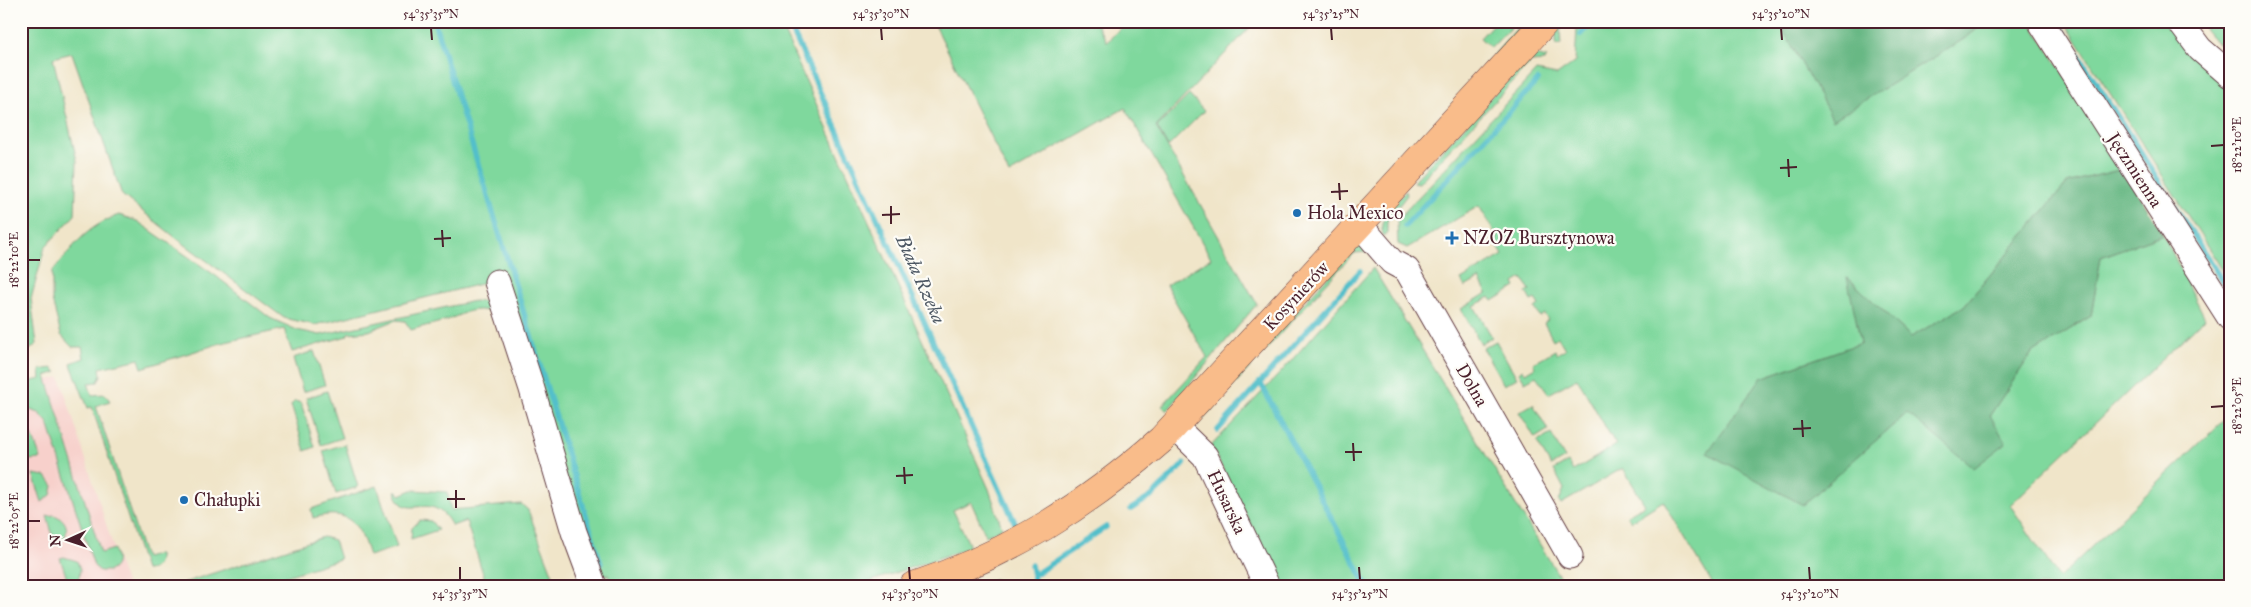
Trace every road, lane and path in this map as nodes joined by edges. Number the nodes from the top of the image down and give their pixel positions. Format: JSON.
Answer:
{"nodes":[{"id":1,"x":1546,"y":21,"type":"edge"},
{"id":2,"x":2040,"y":21,"type":"edge"},
{"id":3,"x":2179,"y":21,"type":"edge"},
{"id":4,"x":2230,"y":75,"type":"edge"},
{"id":5,"x":1360,"y":225,"type":"junction"},
{"id":6,"x":497,"y":282,"type":"dead end"},
{"id":7,"x":2230,"y":318,"type":"edge"},
{"id":8,"x":1175,"y":427,"type":"junction"},
{"id":9,"x":1570,"y":556,"type":"dead end"},
{"id":10,"x":598,"y":584,"type":"edge"},
{"id":11,"x":913,"y":586,"type":"edge"},
{"id":12,"x":1267,"y":586,"type":"edge"}],
"edges":[{"from":1,"to":5,"type":"main road","name":"Kosynierów"},
{"from":2,"to":7,"type":"street","name":"Jęczmienna"},
{"from":3,"to":4,"type":"street"},
{"from":5,"to":8,"type":"main road","name":"Kosynierów"},
{"from":5,"to":9,"type":"street","name":"Dolna"},
{"from":6,"to":10,"type":"street"},
{"from":8,"to":11,"type":"main road","name":"Kosynierów"},
{"from":8,"to":12,"type":"street","name":"Husarska"}]}
